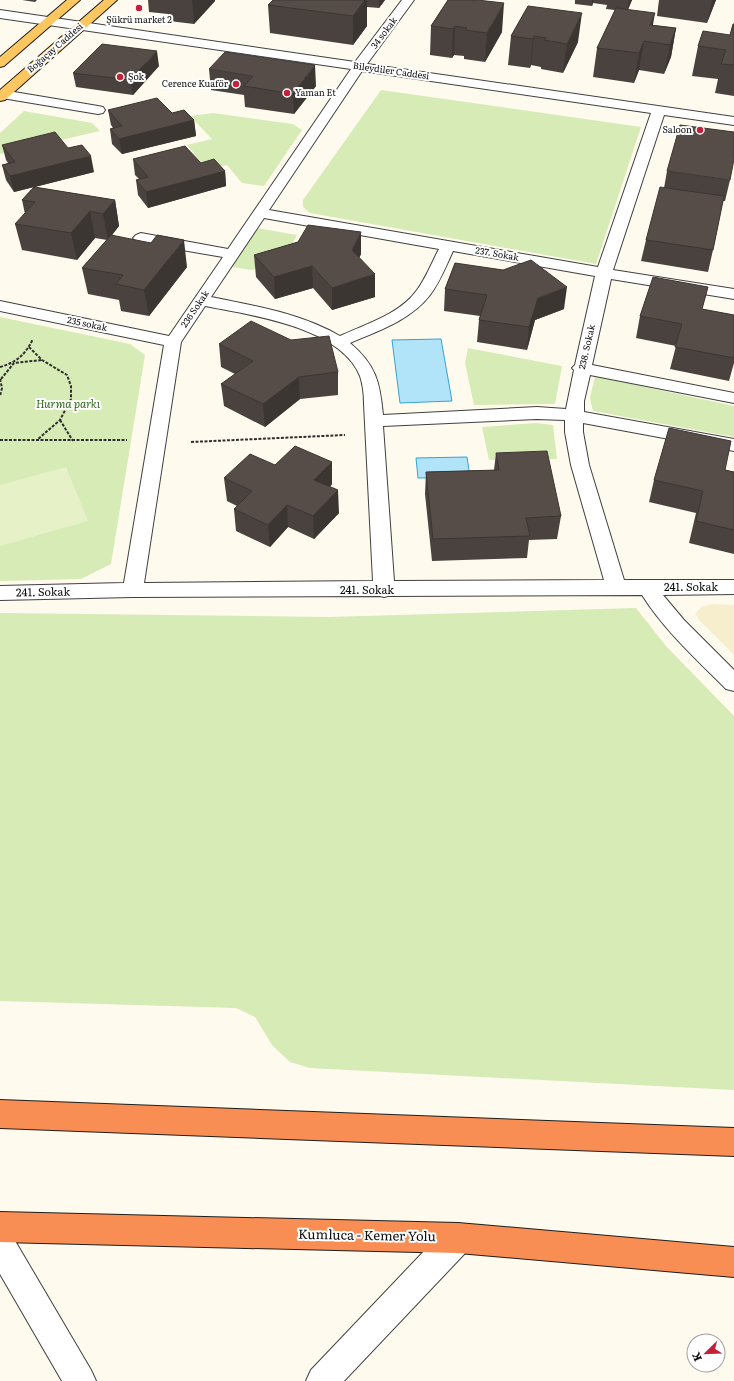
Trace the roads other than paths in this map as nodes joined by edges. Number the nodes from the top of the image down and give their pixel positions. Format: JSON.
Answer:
{"nodes":[{"id":1,"x":74,"y":0,"type":"edge"},
{"id":2,"x":111,"y":0,"type":"edge"},
{"id":3,"x":408,"y":0,"type":"edge"},
{"id":4,"x":0,"y":14,"type":"edge"},
{"id":5,"x":48,"y":22,"type":"junction"},
{"id":6,"x":79,"y":26,"type":"junction"},
{"id":7,"x":0,"y":63,"type":"edge"},
{"id":8,"x":358,"y":66,"type":"junction"},
{"id":9,"x":1,"y":96,"type":"edge"},
{"id":10,"x":98,"y":110,"type":"dead end"},
{"id":11,"x":659,"y":110,"type":"junction"},
{"id":12,"x":734,"y":121,"type":"edge"},
{"id":13,"x":260,"y":213,"type":"junction"},
{"id":14,"x":141,"y":238,"type":"dead end"},
{"id":15,"x":448,"y":246,"type":"junction"},
{"id":16,"x":232,"y":254,"type":"junction"},
{"id":17,"x":604,"y":273,"type":"junction"},
{"id":18,"x":734,"y":294,"type":"edge"},
{"id":19,"x":201,"y":300,"type":"junction"},
{"id":20,"x":0,"y":306,"type":"edge"},
{"id":21,"x":173,"y":342,"type":"junction"},
{"id":22,"x":339,"y":342,"type":"junction"},
{"id":23,"x":581,"y":368,"type":"junction"},
{"id":24,"x":734,"y":398,"type":"edge"},
{"id":25,"x":574,"y":415,"type":"junction"},
{"id":26,"x":375,"y":427,"type":"junction"},
{"id":27,"x":734,"y":445,"type":"edge"},
{"id":28,"x":616,"y":587,"type":"junction"},
{"id":29,"x":648,"y":587,"type":"junction"},
{"id":30,"x":734,"y":588,"type":"edge"},
{"id":31,"x":133,"y":590,"type":"junction"},
{"id":32,"x":384,"y":590,"type":"junction"},
{"id":33,"x":0,"y":593,"type":"edge"},
{"id":34,"x":734,"y":683,"type":"edge"},
{"id":35,"x":0,"y":1114,"type":"edge"},
{"id":36,"x":734,"y":1142,"type":"edge"},
{"id":37,"x":0,"y":1227,"type":"edge"},
{"id":38,"x":458,"y":1238,"type":"junction"},
{"id":39,"x":0,"y":1245,"type":"edge"},
{"id":40,"x":734,"y":1262,"type":"edge"},
{"id":41,"x":80,"y":1381,"type":"edge"},
{"id":42,"x":322,"y":1381,"type":"edge"}],
"edges":[{"from":1,"to":5,"type":"main road"},
{"from":2,"to":6,"type":"main road","name":"Boğaçay Caddesi"},
{"from":3,"to":8,"type":"street","name":"34 sokak"},
{"from":4,"to":5,"type":"street","name":"Bileydiler Caddesi"},
{"from":5,"to":6,"type":"street","name":"Bileydiler Caddesi"},
{"from":5,"to":7,"type":"main road"},
{"from":6,"to":8,"type":"street","name":"Bileydiler Caddesi"},
{"from":6,"to":9,"type":"main road","name":"Boğaçay Caddesi"},
{"from":8,"to":11,"type":"street","name":"Bileydiler Caddesi"},
{"from":8,"to":13,"type":"street","name":"236 Sokak"},
{"from":9,"to":10,"type":"street"},
{"from":11,"to":12,"type":"street","name":"Bileydiler Caddesi"},
{"from":11,"to":17,"type":"street","name":"238. Sokak"},
{"from":13,"to":15,"type":"street","name":"237. Sokak"},
{"from":13,"to":16,"type":"street","name":"236 Sokak"},
{"from":14,"to":16,"type":"street"},
{"from":15,"to":17,"type":"street","name":"237. Sokak"},
{"from":15,"to":22,"type":"street"},
{"from":16,"to":19,"type":"street","name":"236 Sokak"},
{"from":17,"to":18,"type":"street","name":"237. Sokak"},
{"from":17,"to":23,"type":"street","name":"238. Sokak"},
{"from":19,"to":21,"type":"street","name":"236 Sokak"},
{"from":19,"to":22,"type":"street"},
{"from":20,"to":21,"type":"street","name":"235 sokak"},
{"from":21,"to":31,"type":"street","name":"236 Sokak"},
{"from":22,"to":26,"type":"street"},
{"from":23,"to":24,"type":"street"},
{"from":23,"to":25,"type":"street","name":"238. Sokak"},
{"from":25,"to":26,"type":"street"},
{"from":25,"to":27,"type":"street"},
{"from":25,"to":28,"type":"street","name":"238. Sokak"},
{"from":26,"to":32,"type":"street"},
{"from":28,"to":29,"type":"street","name":"241. Sokak"},
{"from":28,"to":32,"type":"street","name":"241. Sokak"},
{"from":29,"to":30,"type":"street","name":"241. Sokak"},
{"from":29,"to":34,"type":"street"},
{"from":31,"to":32,"type":"street","name":"241. Sokak"},
{"from":31,"to":33,"type":"street","name":"241. Sokak"},
{"from":35,"to":36,"type":"highway"},
{"from":37,"to":38,"type":"highway","name":"Kumluca - Kemer Yolu"},
{"from":38,"to":40,"type":"highway","name":"Kumluca - Kemer Yolu"},
{"from":38,"to":42,"type":"street"},
{"from":39,"to":41,"type":"street"}]}
